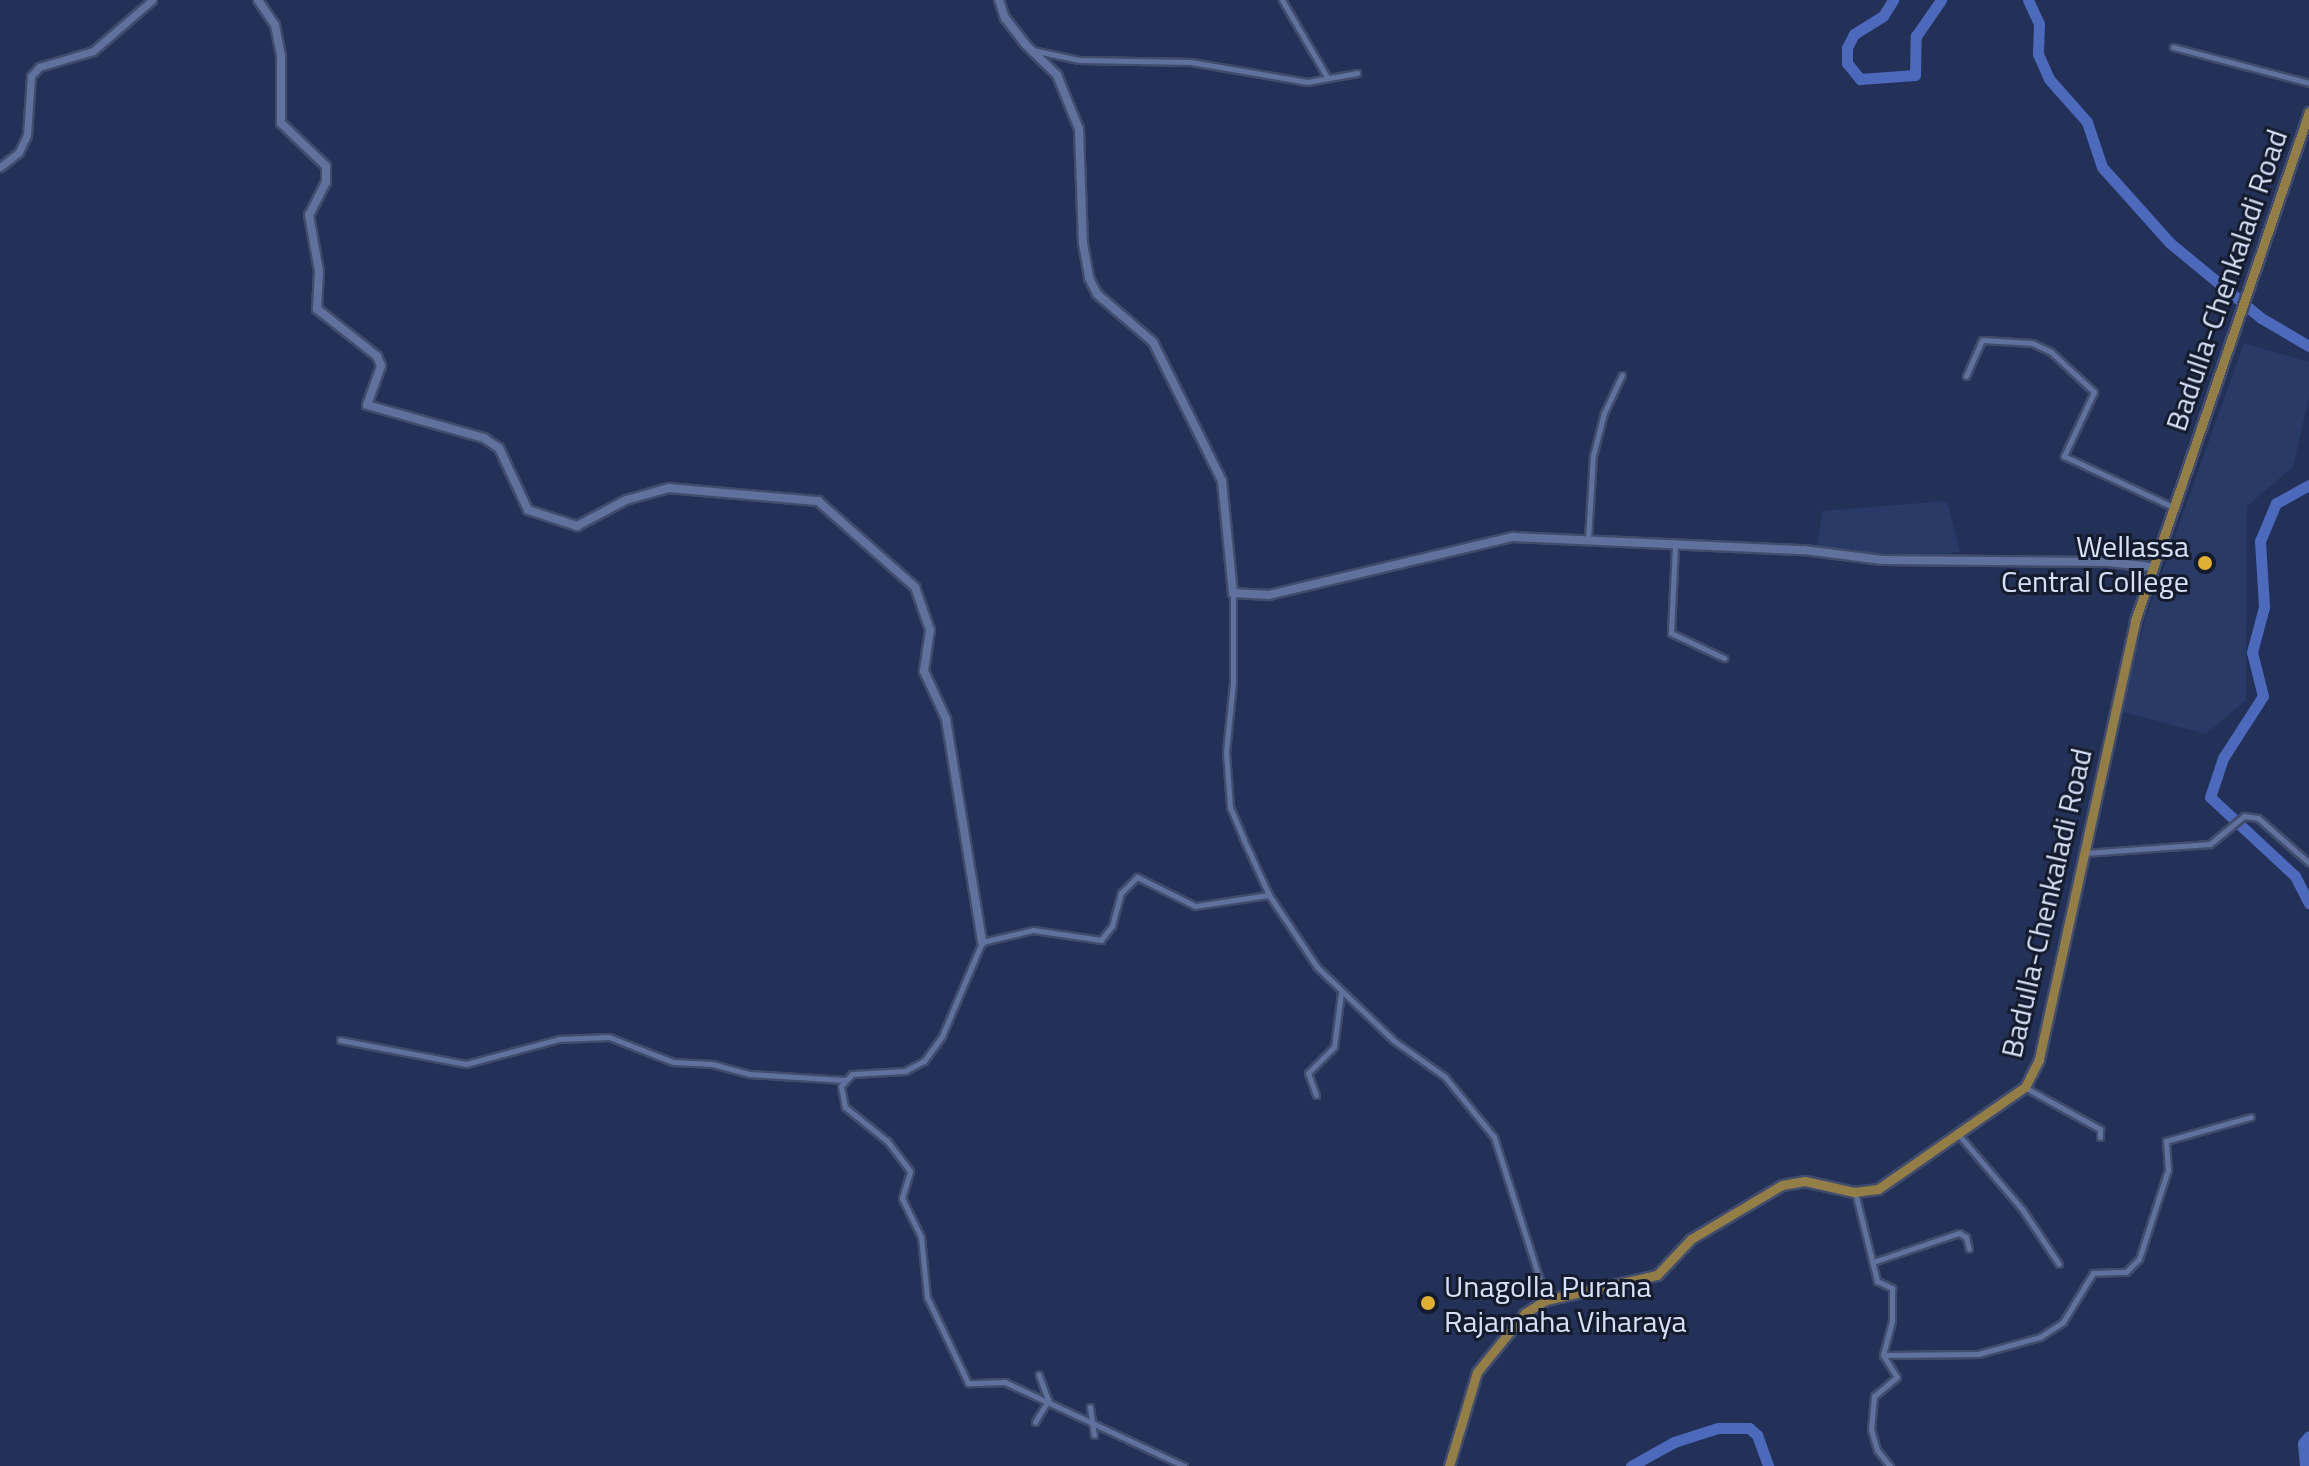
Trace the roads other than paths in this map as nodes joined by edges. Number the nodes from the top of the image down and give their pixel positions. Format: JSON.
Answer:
{"nodes":[{"id":1,"x":152,"y":0,"type":"edge"},
{"id":2,"x":258,"y":0,"type":"edge"},
{"id":3,"x":999,"y":0,"type":"edge"},
{"id":4,"x":1282,"y":0,"type":"edge"},
{"id":5,"x":2173,"y":47,"type":"dead end"},
{"id":6,"x":1031,"y":50,"type":"junction"},
{"id":7,"x":1357,"y":73,"type":"dead end"},
{"id":8,"x":1327,"y":77,"type":"junction"},
{"id":9,"x":2309,"y":83,"type":"edge"},
{"id":10,"x":2309,"y":112,"type":"edge"},
{"id":11,"x":0,"y":167,"type":"edge"},
{"id":12,"x":1622,"y":375,"type":"dead end"},
{"id":13,"x":1966,"y":376,"type":"dead end"},
{"id":14,"x":2174,"y":507,"type":"junction"},
{"id":15,"x":1588,"y":539,"type":"junction"},
{"id":16,"x":1675,"y":547,"type":"junction"},
{"id":17,"x":2152,"y":567,"type":"junction"},
{"id":18,"x":1233,"y":593,"type":"junction"},
{"id":19,"x":1724,"y":658,"type":"dead end"},
{"id":20,"x":2084,"y":853,"type":"junction"},
{"id":21,"x":2309,"y":863,"type":"edge"},
{"id":22,"x":1269,"y":895,"type":"junction"},
{"id":23,"x":982,"y":942,"type":"junction"},
{"id":24,"x":1341,"y":992,"type":"junction"},
{"id":25,"x":340,"y":1040,"type":"dead end"},
{"id":26,"x":844,"y":1080,"type":"junction"},
{"id":27,"x":2025,"y":1087,"type":"junction"},
{"id":28,"x":1316,"y":1095,"type":"dead end"},
{"id":29,"x":2251,"y":1117,"type":"dead end"},
{"id":30,"x":1958,"y":1134,"type":"junction"},
{"id":31,"x":2100,"y":1137,"type":"dead end"},
{"id":32,"x":1854,"y":1192,"type":"junction"},
{"id":33,"x":1969,"y":1249,"type":"dead end"},
{"id":34,"x":1873,"y":1262,"type":"junction"},
{"id":35,"x":2059,"y":1264,"type":"dead end"},
{"id":36,"x":1546,"y":1300,"type":"junction"},
{"id":37,"x":1883,"y":1355,"type":"junction"},
{"id":38,"x":1039,"y":1375,"type":"dead end"},
{"id":39,"x":1048,"y":1400,"type":"junction"},
{"id":40,"x":1090,"y":1407,"type":"dead end"},
{"id":41,"x":1035,"y":1422,"type":"dead end"},
{"id":42,"x":1094,"y":1423,"type":"junction"},
{"id":43,"x":1094,"y":1435,"type":"dead end"},
{"id":44,"x":1184,"y":1466,"type":"edge"},
{"id":45,"x":1449,"y":1466,"type":"edge"},
{"id":46,"x":1890,"y":1466,"type":"edge"}],
"edges":[{"from":1,"to":11,"type":"street"},
{"from":2,"to":23,"type":"main road"},
{"from":3,"to":6,"type":"main road"},
{"from":4,"to":8,"type":"street"},
{"from":5,"to":9,"type":"street"},
{"from":6,"to":8,"type":"street"},
{"from":6,"to":18,"type":"main road"},
{"from":7,"to":8,"type":"street"},
{"from":10,"to":14,"type":"highway","name":"Badulla-Chenkaladi Road"},
{"from":12,"to":15,"type":"street"},
{"from":13,"to":14,"type":"street"},
{"from":14,"to":17,"type":"highway","name":"Badulla-Chenkaladi Road"},
{"from":15,"to":16,"type":"main road"},
{"from":15,"to":18,"type":"main road"},
{"from":16,"to":17,"type":"main road"},
{"from":16,"to":19,"type":"street"},
{"from":17,"to":20,"type":"highway","name":"Badulla-Chenkaladi Road"},
{"from":18,"to":22,"type":"street"},
{"from":20,"to":21,"type":"street"},
{"from":20,"to":27,"type":"highway","name":"Badulla-Chenkaladi Road"},
{"from":22,"to":23,"type":"street"},
{"from":22,"to":24,"type":"street"},
{"from":23,"to":26,"type":"street"},
{"from":24,"to":28,"type":"street"},
{"from":24,"to":36,"type":"street"},
{"from":25,"to":26,"type":"street"},
{"from":26,"to":39,"type":"street"},
{"from":27,"to":30,"type":"highway","name":"Badulla-Chenkaladi Road"},
{"from":27,"to":31,"type":"street"},
{"from":29,"to":37,"type":"street"},
{"from":30,"to":32,"type":"highway","name":"Badulla-Chenkaladi Road"},
{"from":30,"to":35,"type":"street"},
{"from":32,"to":34,"type":"street"},
{"from":32,"to":36,"type":"highway"},
{"from":33,"to":34,"type":"street"},
{"from":34,"to":37,"type":"street"},
{"from":36,"to":45,"type":"highway"},
{"from":37,"to":46,"type":"street"},
{"from":38,"to":39,"type":"street"},
{"from":39,"to":41,"type":"street"},
{"from":39,"to":42,"type":"street"},
{"from":40,"to":42,"type":"street"},
{"from":42,"to":43,"type":"street"},
{"from":42,"to":44,"type":"street"}]}
